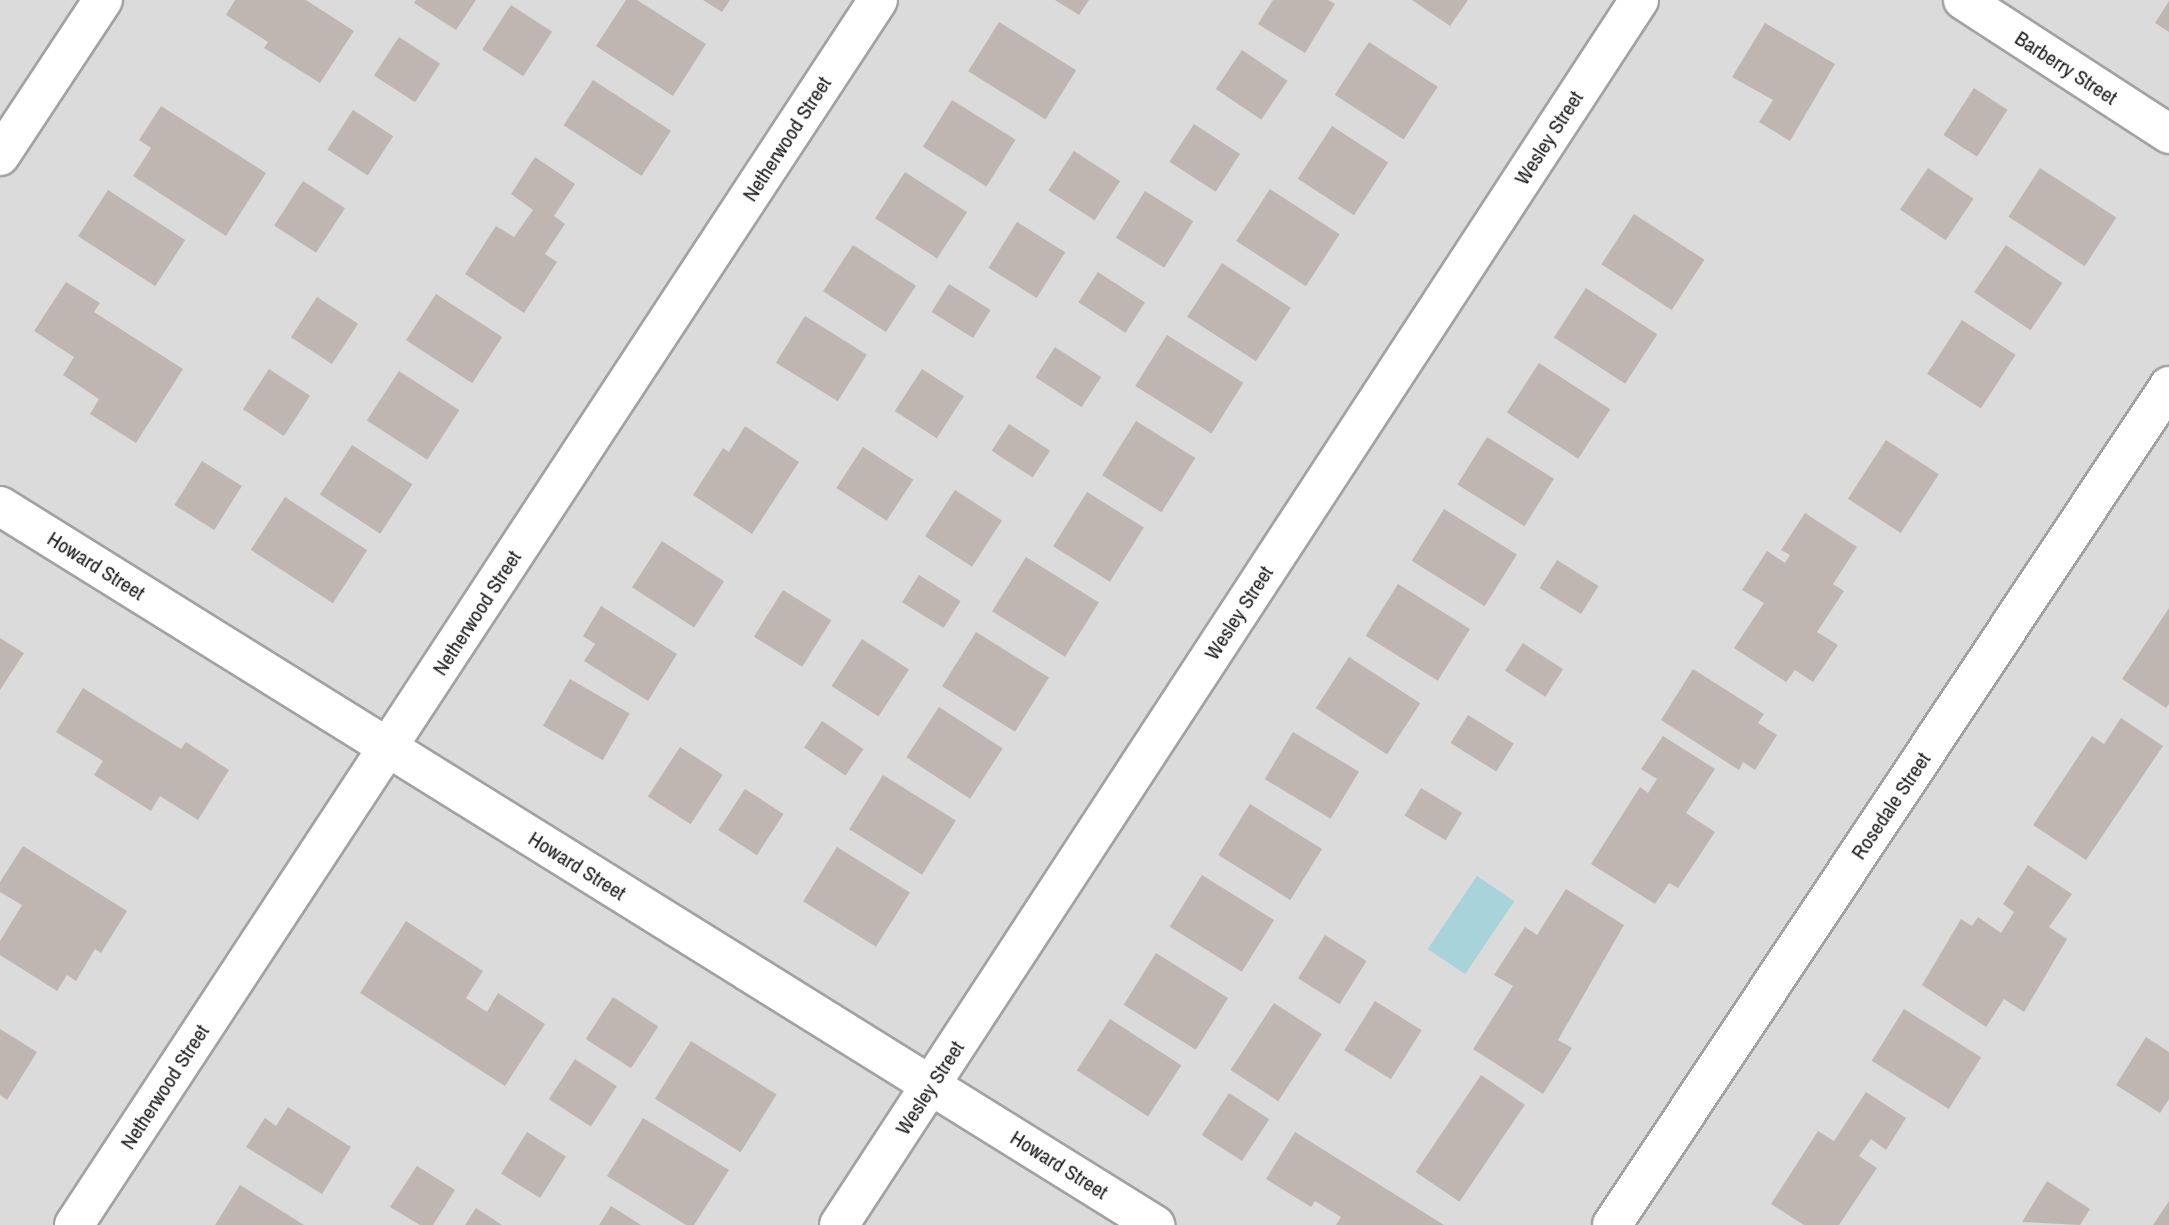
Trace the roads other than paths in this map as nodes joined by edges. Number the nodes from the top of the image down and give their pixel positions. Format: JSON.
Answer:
{"nodes":[{"id":1,"x":103,"y":0,"type":"edge"},
{"id":2,"x":878,"y":0,"type":"edge"},
{"id":3,"x":1639,"y":0,"type":"edge"},
{"id":4,"x":1963,"y":0,"type":"edge"},
{"id":5,"x":2169,"y":134,"type":"edge"},
{"id":6,"x":0,"y":156,"type":"edge"},
{"id":7,"x":2169,"y":386,"type":"edge"},
{"id":8,"x":0,"y":506,"type":"edge"},
{"id":9,"x":388,"y":749,"type":"junction"},
{"id":10,"x":931,"y":1086,"type":"junction"},
{"id":11,"x":74,"y":1225,"type":"edge"},
{"id":12,"x":839,"y":1225,"type":"edge"},
{"id":13,"x":1155,"y":1225,"type":"edge"},
{"id":14,"x":1612,"y":1225,"type":"edge"}],
"edges":[{"from":1,"to":6,"type":"street"},
{"from":2,"to":9,"type":"street","name":"Netherwood Street"},
{"from":3,"to":10,"type":"street","name":"Wesley Street"},
{"from":4,"to":5,"type":"street","name":"Barberry Street"},
{"from":7,"to":14,"type":"street","name":"Rosedale Street"},
{"from":8,"to":9,"type":"street","name":"Howard Street"},
{"from":9,"to":10,"type":"street","name":"Howard Street"},
{"from":9,"to":11,"type":"street","name":"Netherwood Street"},
{"from":10,"to":12,"type":"street","name":"Wesley Street"},
{"from":10,"to":13,"type":"street","name":"Howard Street"}]}
